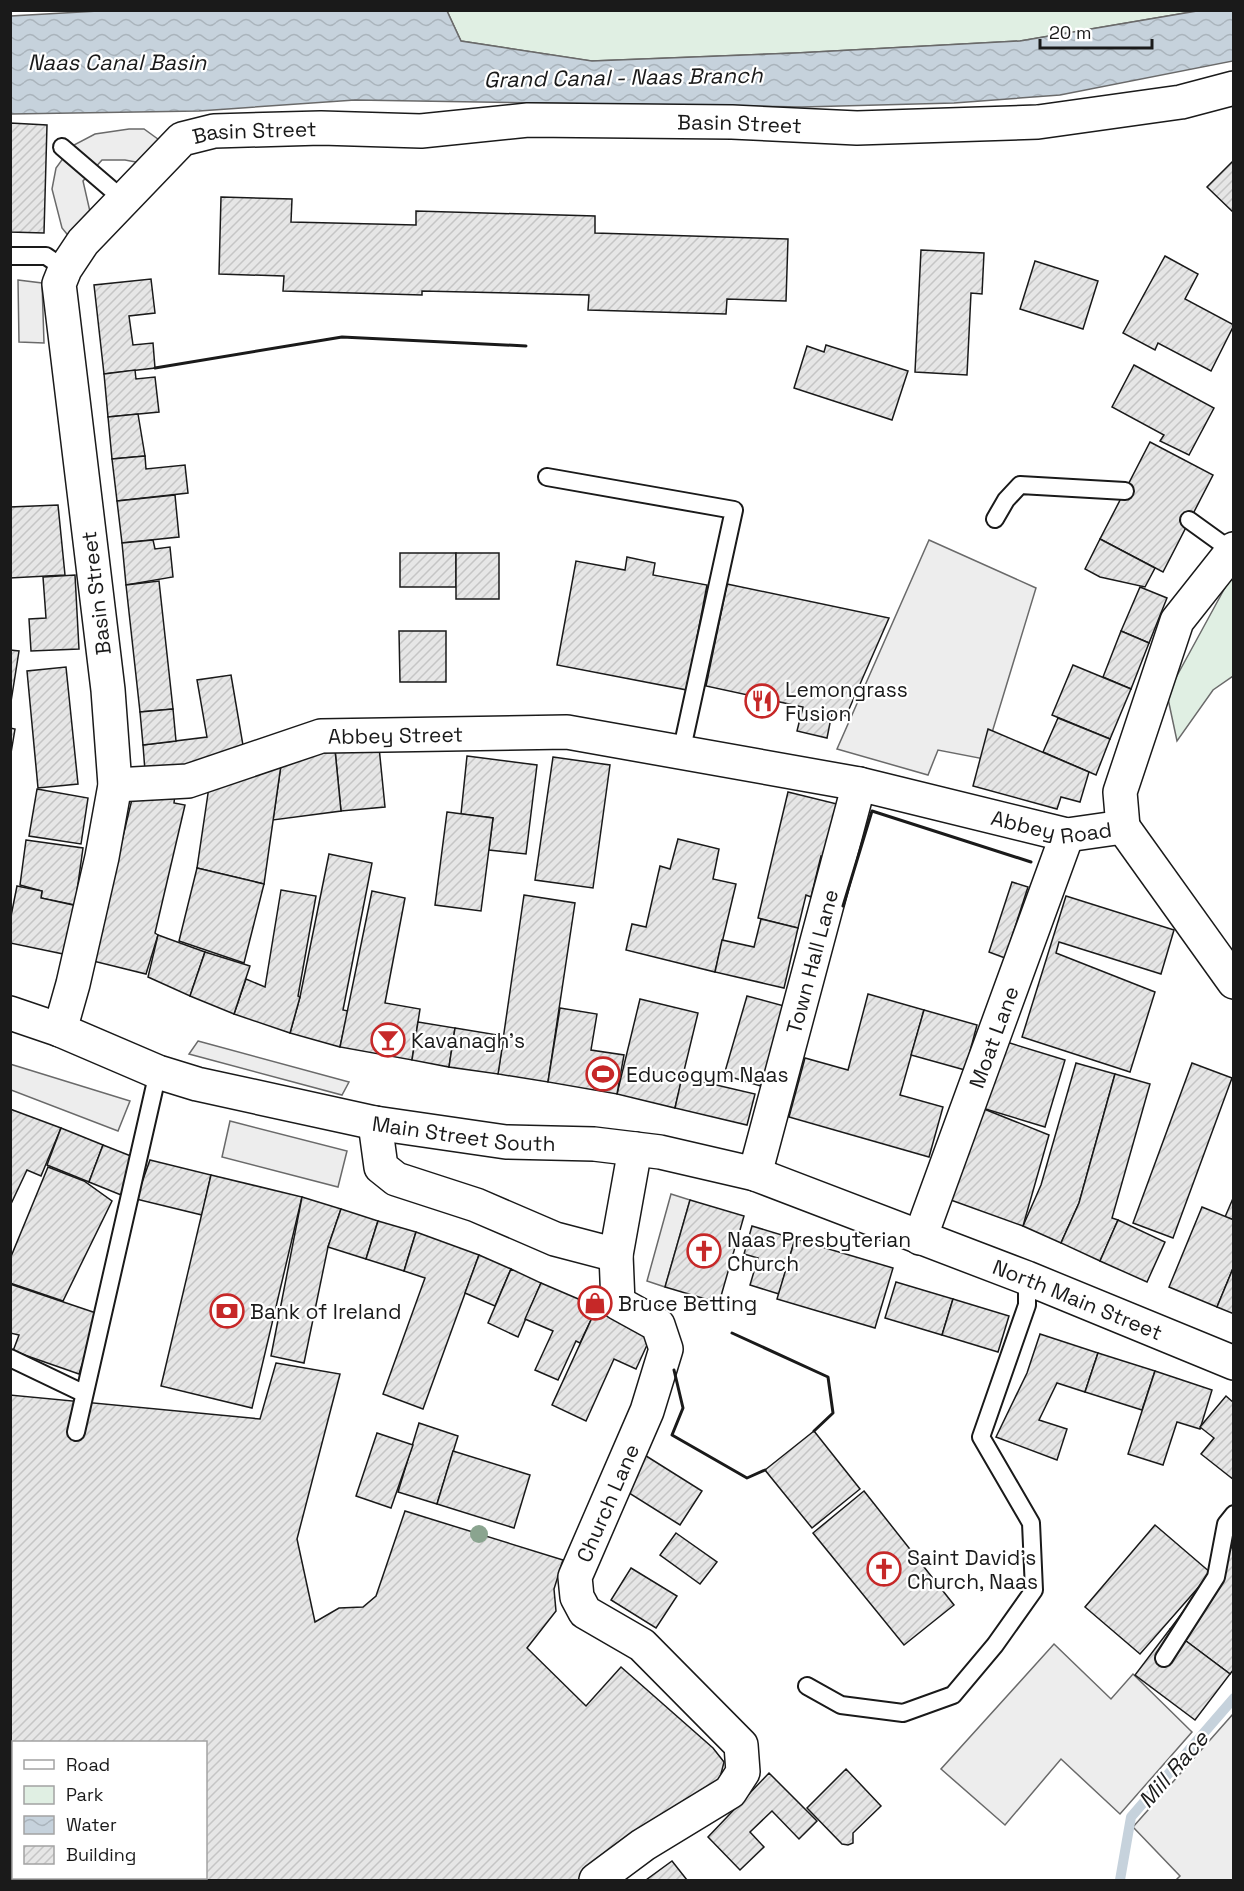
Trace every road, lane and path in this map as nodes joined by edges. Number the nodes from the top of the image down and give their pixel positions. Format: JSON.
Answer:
{"nodes":[{"id":1,"x":1233,"y":88,"type":"edge"},
{"id":2,"x":62,"y":147,"type":"dead end"},
{"id":3,"x":125,"y":201,"type":"junction"},
{"id":4,"x":10,"y":256,"type":"edge"},
{"id":5,"x":65,"y":269,"type":"junction"},
{"id":6,"x":547,"y":477,"type":"dead end"},
{"id":7,"x":1125,"y":491,"type":"dead end"},
{"id":8,"x":995,"y":519,"type":"dead end"},
{"id":9,"x":1190,"y":520,"type":"dead end"},
{"id":10,"x":1233,"y":550,"type":"edge"},
{"id":11,"x":681,"y":753,"type":"junction"},
{"id":12,"x":859,"y":784,"type":"junction"},
{"id":13,"x":115,"y":785,"type":"junction"},
{"id":14,"x":1123,"y":827,"type":"junction"},
{"id":15,"x":1067,"y":835,"type":"junction"},
{"id":16,"x":1233,"y":982,"type":"edge"},
{"id":17,"x":10,"y":1013,"type":"edge"},
{"id":18,"x":60,"y":1030,"type":"junction"},
{"id":19,"x":158,"y":1072,"type":"junction"},
{"id":20,"x":375,"y":1122,"type":"junction"},
{"id":21,"x":635,"y":1149,"type":"junction"},
{"id":22,"x":755,"y":1174,"type":"junction"},
{"id":23,"x":920,"y":1238,"type":"junction"},
{"id":24,"x":616,"y":1255,"type":"junction"},
{"id":25,"x":1027,"y":1278,"type":"junction"},
{"id":26,"x":10,"y":1358,"type":"edge"},
{"id":27,"x":1233,"y":1363,"type":"edge"},
{"id":28,"x":83,"y":1393,"type":"junction"},
{"id":29,"x":76,"y":1432,"type":"dead end"},
{"id":30,"x":1233,"y":1514,"type":"edge"},
{"id":31,"x":1164,"y":1658,"type":"dead end"},
{"id":32,"x":807,"y":1686,"type":"dead end"},
{"id":33,"x":596,"y":1881,"type":"edge"}],
"edges":[{"from":1,"to":3,"type":"street","name":"Basin Street"},
{"from":2,"to":3,"type":"lane"},
{"from":3,"to":5,"type":"street","name":"Basin Street"},
{"from":4,"to":5,"type":"lane"},
{"from":5,"to":13,"type":"street","name":"Basin Street"},
{"from":6,"to":11,"type":"lane"},
{"from":7,"to":8,"type":"lane"},
{"from":9,"to":10,"type":"lane"},
{"from":10,"to":14,"type":"street","name":"Abbey Road"},
{"from":11,"to":12,"type":"street","name":"Abbey Road"},
{"from":11,"to":13,"type":"street","name":"Abbey Street"},
{"from":12,"to":15,"type":"street","name":"Abbey Road"},
{"from":12,"to":22,"type":"street","name":"Town Hall Lane"},
{"from":13,"to":18,"type":"street","name":"Basin Street"},
{"from":14,"to":15,"type":"street","name":"Abbey Road"},
{"from":14,"to":16,"type":"street"},
{"from":15,"to":23,"type":"street","name":"Moat Lane"},
{"from":17,"to":18,"type":"street","name":"Main Street South"},
{"from":18,"to":19,"type":"street","name":"Main Street South"},
{"from":19,"to":20,"type":"street","name":"Main Street South"},
{"from":19,"to":28,"type":"lane"},
{"from":20,"to":21,"type":"street","name":"Main Street South"},
{"from":20,"to":24,"type":"street"},
{"from":21,"to":22,"type":"street","name":"Main Street South"},
{"from":21,"to":24,"type":"street"},
{"from":22,"to":23,"type":"street","name":"Main Street South"},
{"from":23,"to":25,"type":"street","name":"North Main Street"},
{"from":24,"to":33,"type":"street","name":"Church Lane"},
{"from":25,"to":27,"type":"street","name":"North Main Street"},
{"from":25,"to":32,"type":"lane"},
{"from":26,"to":28,"type":"lane"},
{"from":28,"to":29,"type":"lane"},
{"from":30,"to":31,"type":"lane"}]}
